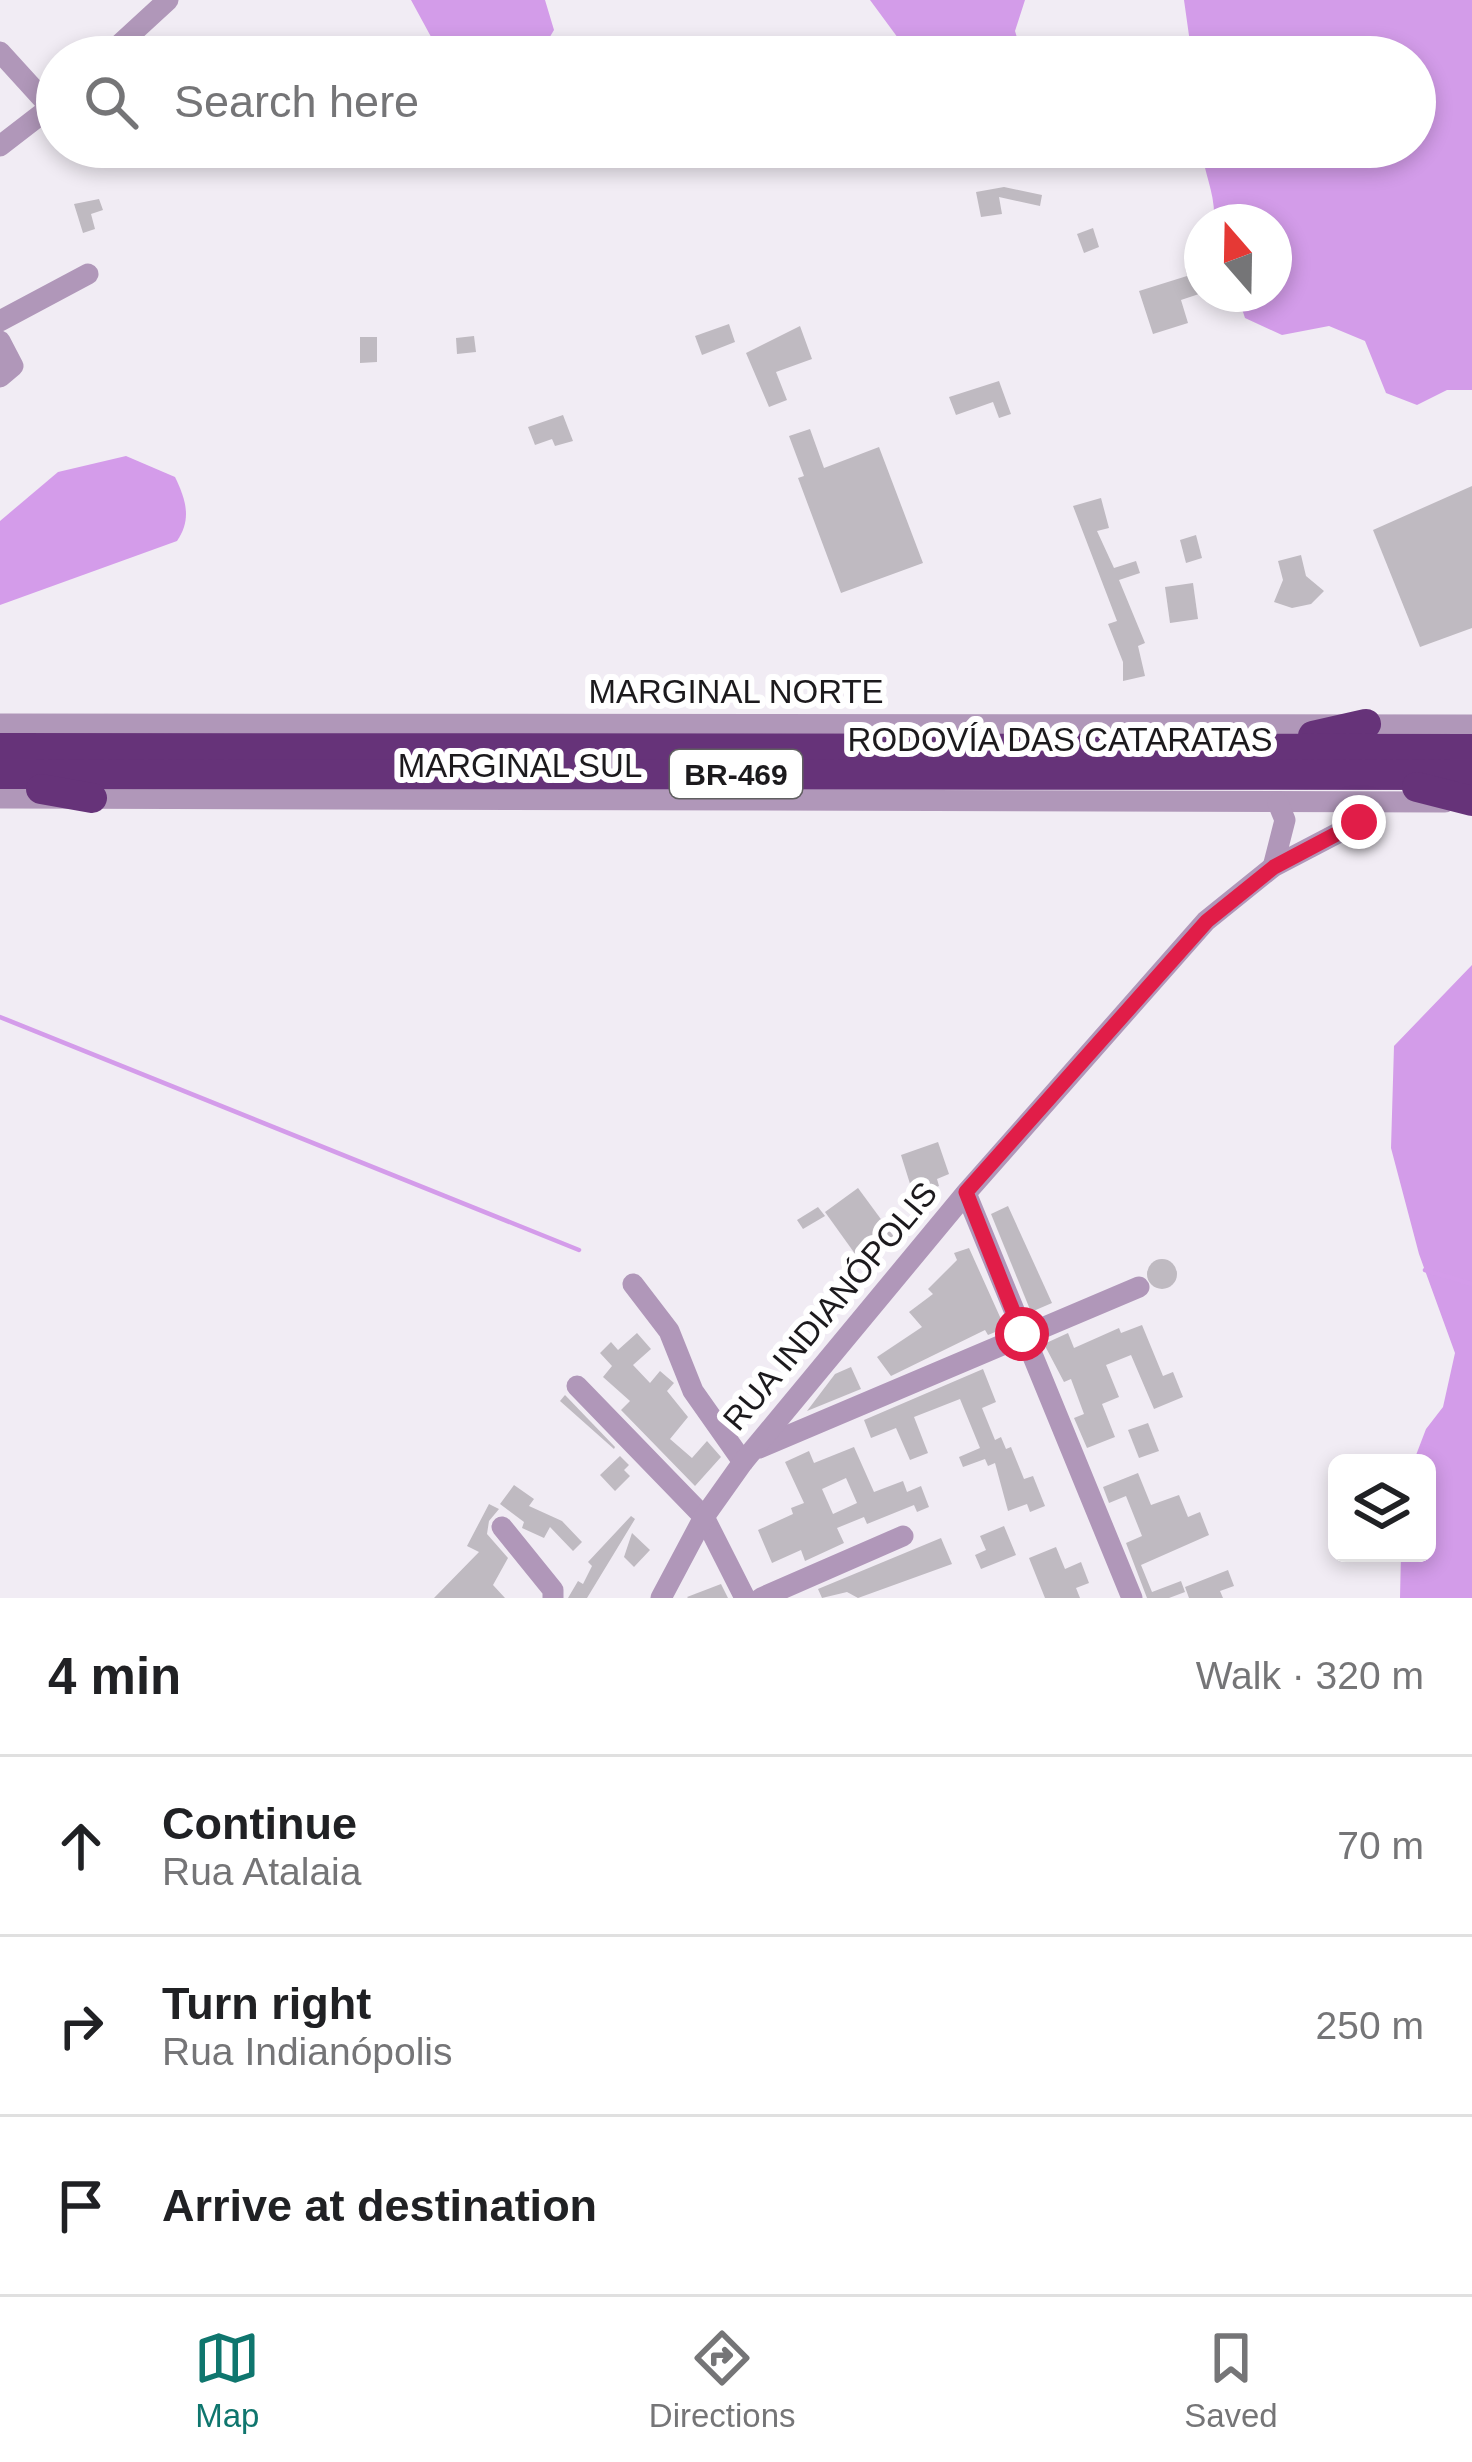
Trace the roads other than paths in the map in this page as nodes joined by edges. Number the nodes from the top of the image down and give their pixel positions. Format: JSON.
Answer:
{"nodes":[{"id":1,"x":168,"y":0,"type":"edge"},
{"id":2,"x":129,"y":36,"type":"edge"},
{"id":3,"x":0,"y":52,"type":"edge"},
{"id":4,"x":36,"y":87,"type":"edge"},
{"id":5,"x":36,"y":119,"type":"edge"},
{"id":6,"x":0,"y":146,"type":"edge"},
{"id":7,"x":88,"y":274,"type":"dead end"},
{"id":8,"x":0,"y":321,"type":"edge"},
{"id":9,"x":0,"y":341,"type":"edge"},
{"id":10,"x":0,"y":376,"type":"edge"},
{"id":11,"x":0,"y":724,"type":"edge"},
{"id":12,"x":1366,"y":724,"type":"junction"},
{"id":13,"x":1472,"y":724,"type":"edge"},
{"id":14,"x":0,"y":748,"type":"edge"},
{"id":15,"x":1257,"y":748,"type":"junction"},
{"id":16,"x":1472,"y":749,"type":"edge"},
{"id":17,"x":1472,"y":775,"type":"edge"},
{"id":18,"x":0,"y":778,"type":"edge"},
{"id":19,"x":1370,"y":789,"type":"junction"},
{"id":20,"x":0,"y":798,"type":"edge"},
{"id":21,"x":92,"y":798,"type":"junction"},
{"id":22,"x":1472,"y":801,"type":"edge"},
{"id":23,"x":1278,"y":803,"type":"junction"},
{"id":24,"x":1274,"y":867,"type":"junction"},
{"id":25,"x":966,"y":1192,"type":"junction"},
{"id":26,"x":633,"y":1284,"type":"dead end"},
{"id":27,"x":1139,"y":1287,"type":"dead end"},
{"id":28,"x":1022,"y":1334,"type":"junction"},
{"id":29,"x":577,"y":1386,"type":"dead end"},
{"id":30,"x":748,"y":1456,"type":"junction"},
{"id":31,"x":704,"y":1516,"type":"junction"},
{"id":32,"x":502,"y":1527,"type":"dead end"},
{"id":33,"x":902,"y":1536,"type":"dead end"},
{"id":34,"x":554,"y":1598,"type":"edge"},
{"id":35,"x":662,"y":1598,"type":"edge"},
{"id":36,"x":745,"y":1598,"type":"edge"},
{"id":37,"x":761,"y":1598,"type":"edge"},
{"id":38,"x":1132,"y":1598,"type":"edge"}],
"edges":[{"from":1,"to":2,"type":"street"},
{"from":3,"to":4,"type":"street"},
{"from":5,"to":6,"type":"street"},
{"from":7,"to":8,"type":"street"},
{"from":9,"to":10,"type":"street"},
{"from":11,"to":12,"type":"street","name":"MARGINAL NORTE"},
{"from":12,"to":13,"type":"street","name":"MARGINAL NORTE"},
{"from":12,"to":15,"type":"highway"},
{"from":14,"to":15,"type":"highway","name":"RODOVÍA DAS CATARATAS","number":"BR-469"},
{"from":15,"to":16,"type":"highway","name":"RODOVÍA DAS CATARATAS","number":"BR-469"},
{"from":17,"to":19,"type":"highway","name":"RODOVÍA DAS CATARATAS","number":"BR-469"},
{"from":18,"to":19,"type":"highway","name":"RODOVÍA DAS CATARATAS","number":"BR-469"},
{"from":18,"to":21,"type":"highway"},
{"from":19,"to":22,"type":"highway"},
{"from":19,"to":23,"type":"street","name":"MARGINAL SUL","number":"BR-469"},
{"from":19,"to":24,"type":"street","name":"RUA INDIANÓPOLIS"},
{"from":20,"to":21,"type":"street","name":"MARGINAL SUL","number":"BR-469"},
{"from":21,"to":23,"type":"street","name":"MARGINAL SUL","number":"BR-469"},
{"from":23,"to":24,"type":"street"},
{"from":24,"to":25,"type":"street","name":"RUA INDIANÓPOLIS"},
{"from":25,"to":28,"type":"street"},
{"from":25,"to":30,"type":"street","name":"RUA INDIANÓPOLIS"},
{"from":26,"to":30,"type":"street"},
{"from":27,"to":28,"type":"street"},
{"from":28,"to":30,"type":"street"},
{"from":28,"to":38,"type":"street"},
{"from":29,"to":31,"type":"street"},
{"from":30,"to":31,"type":"street","name":"RUA INDIANÓPOLIS"},
{"from":31,"to":35,"type":"street","name":"RUA INDIANÓPOLIS"},
{"from":31,"to":36,"type":"street"},
{"from":32,"to":34,"type":"street"},
{"from":33,"to":37,"type":"street"}]}
